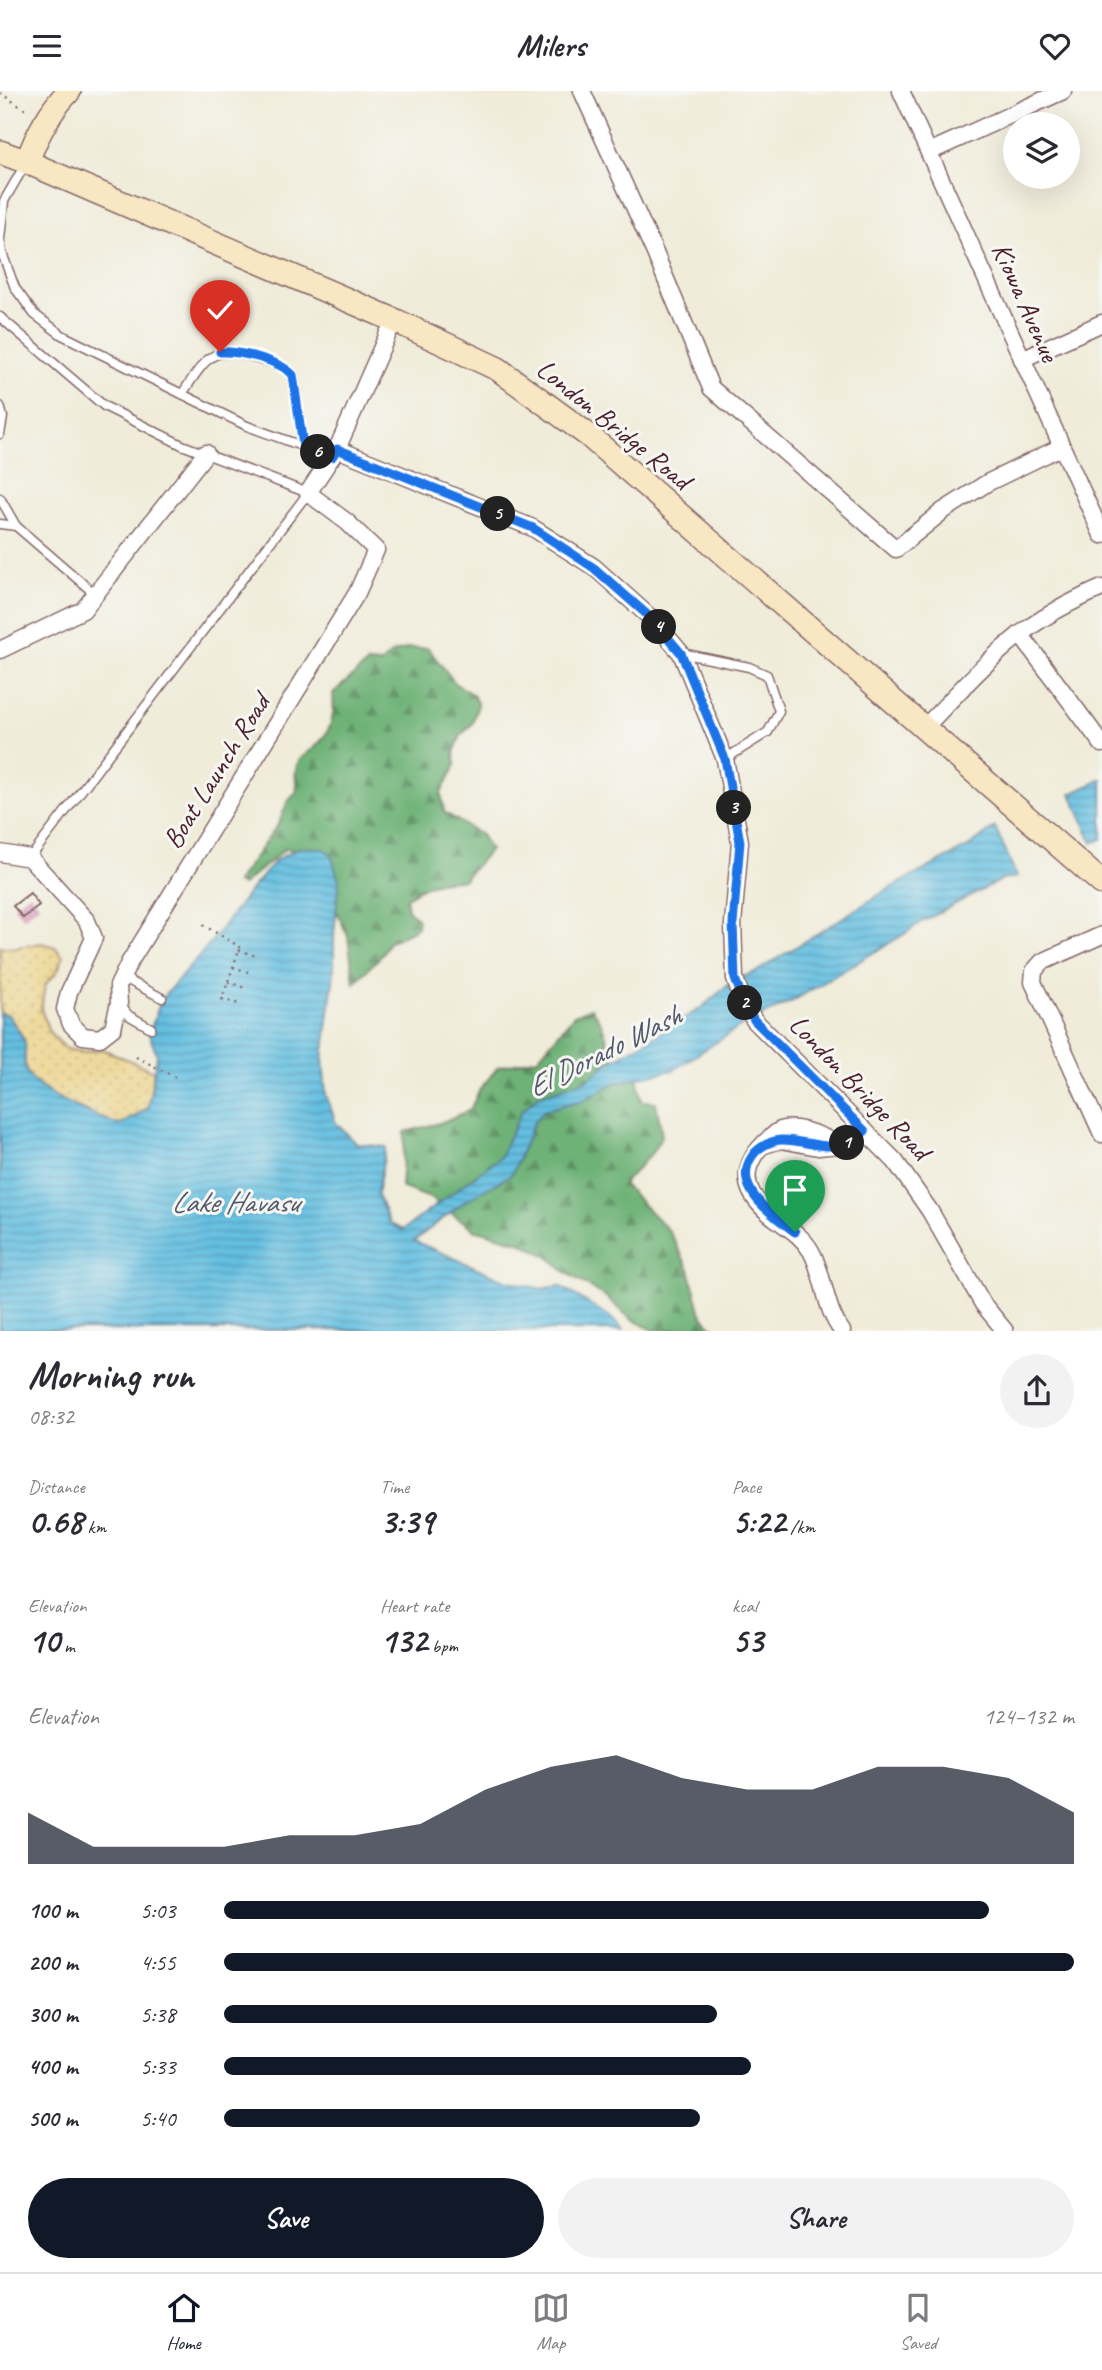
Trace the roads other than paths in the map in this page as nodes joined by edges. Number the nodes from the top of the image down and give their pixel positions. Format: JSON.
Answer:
{"nodes":[{"id":1,"x":69,"y":91,"type":"edge"},
{"id":2,"x":582,"y":91,"type":"edge"},
{"id":3,"x":901,"y":91,"type":"edge"},
{"id":4,"x":1063,"y":91,"type":"edge"},
{"id":5,"x":0,"y":152,"type":"edge"},
{"id":6,"x":929,"y":152,"type":"junction"},
{"id":7,"x":27,"y":162,"type":"junction"},
{"id":8,"x":0,"y":317,"type":"edge"},
{"id":9,"x":394,"y":320,"type":"junction"},
{"id":10,"x":1102,"y":323,"type":"edge"},
{"id":11,"x":1022,"y":359,"type":"junction"},
{"id":12,"x":183,"y":394,"type":"junction"},
{"id":13,"x":0,"y":406,"type":"edge"},
{"id":14,"x":0,"y":434,"type":"edge"},
{"id":15,"x":303,"y":446,"type":"junction"},
{"id":16,"x":1061,"y":447,"type":"junction"},
{"id":17,"x":206,"y":453,"type":"junction"},
{"id":18,"x":335,"y":453,"type":"junction"},
{"id":19,"x":308,"y":493,"type":"junction"},
{"id":20,"x":0,"y":498,"type":"edge"},
{"id":21,"x":0,"y":524,"type":"edge"},
{"id":22,"x":16,"y":526,"type":"junction"},
{"id":23,"x":1102,"y":535,"type":"edge"},
{"id":24,"x":1102,"y":588,"type":"edge"},
{"id":25,"x":95,"y":594,"type":"junction"},
{"id":26,"x":1020,"y":634,"type":"junction"},
{"id":27,"x":0,"y":650,"type":"edge"},
{"id":28,"x":681,"y":653,"type":"junction"},
{"id":29,"x":925,"y":727,"type":"junction"},
{"id":30,"x":1102,"y":744,"type":"edge"},
{"id":31,"x":725,"y":759,"type":"junction"},
{"id":32,"x":0,"y":853,"type":"edge"},
{"id":33,"x":30,"y":858,"type":"junction"},
{"id":34,"x":1102,"y":883,"type":"edge"},
{"id":35,"x":1102,"y":936,"type":"edge"},
{"id":36,"x":122,"y":977,"type":"junction"},
{"id":37,"x":162,"y":998,"type":"dead end"},
{"id":38,"x":119,"y":1003,"type":"junction"},
{"id":39,"x":151,"y":1028,"type":"dead end"},
{"id":40,"x":1102,"y":1090,"type":"edge"},
{"id":41,"x":1086,"y":1098,"type":"junction"},
{"id":42,"x":865,"y":1131,"type":"junction"},
{"id":43,"x":1102,"y":1134,"type":"edge"},
{"id":44,"x":842,"y":1331,"type":"edge"},
{"id":45,"x":1004,"y":1331,"type":"edge"}],
"edges":[{"from":1,"to":7,"type":"street"},
{"from":2,"to":16,"type":"street"},
{"from":3,"to":6,"type":"street","name":"Kiowa Avenue"},
{"from":4,"to":6,"type":"street"},
{"from":5,"to":7,"type":"street","name":"London Bridge Road"},
{"from":6,"to":11,"type":"street","name":"Kiowa Avenue"},
{"from":7,"to":9,"type":"street","name":"London Bridge Road"},
{"from":7,"to":12,"type":"lane"},
{"from":8,"to":17,"type":"lane"},
{"from":9,"to":18,"type":"street"},
{"from":9,"to":29,"type":"street","name":"London Bridge Road"},
{"from":10,"to":11,"type":"street"},
{"from":11,"to":16,"type":"street","name":"Kiowa Avenue"},
{"from":12,"to":15,"type":"lane"},
{"from":12,"to":15,"type":"lane"},
{"from":13,"to":14,"type":"lane"},
{"from":15,"to":18,"type":"lane"},
{"from":16,"to":23,"type":"street","name":"Kiowa Avenue"},
{"from":17,"to":19,"type":"lane"},
{"from":17,"to":25,"type":"street"},
{"from":18,"to":19,"type":"street"},
{"from":18,"to":28,"type":"street","name":"London Bridge Road"},
{"from":19,"to":33,"type":"lane"},
{"from":19,"to":36,"type":"street","name":"Boat Launch Road"},
{"from":20,"to":22,"type":"lane"},
{"from":21,"to":22,"type":"lane"},
{"from":22,"to":25,"type":"lane"},
{"from":24,"to":26,"type":"street"},
{"from":25,"to":27,"type":"street"},
{"from":26,"to":29,"type":"street"},
{"from":26,"to":30,"type":"street"},
{"from":28,"to":31,"type":"street","name":"London Bridge Road"},
{"from":28,"to":31,"type":"lane"},
{"from":29,"to":34,"type":"street","name":"London Bridge Road"},
{"from":31,"to":42,"type":"street","name":"London Bridge Road"},
{"from":32,"to":33,"type":"street"},
{"from":33,"to":38,"type":"street","name":"Boat Launch Road"},
{"from":35,"to":41,"type":"street"},
{"from":36,"to":37,"type":"lane"},
{"from":36,"to":38,"type":"street","name":"Boat Launch Road"},
{"from":38,"to":39,"type":"lane"},
{"from":40,"to":41,"type":"street"},
{"from":41,"to":43,"type":"street"},
{"from":42,"to":44,"type":"street"},
{"from":42,"to":45,"type":"street","name":"London Bridge Road"}]}
